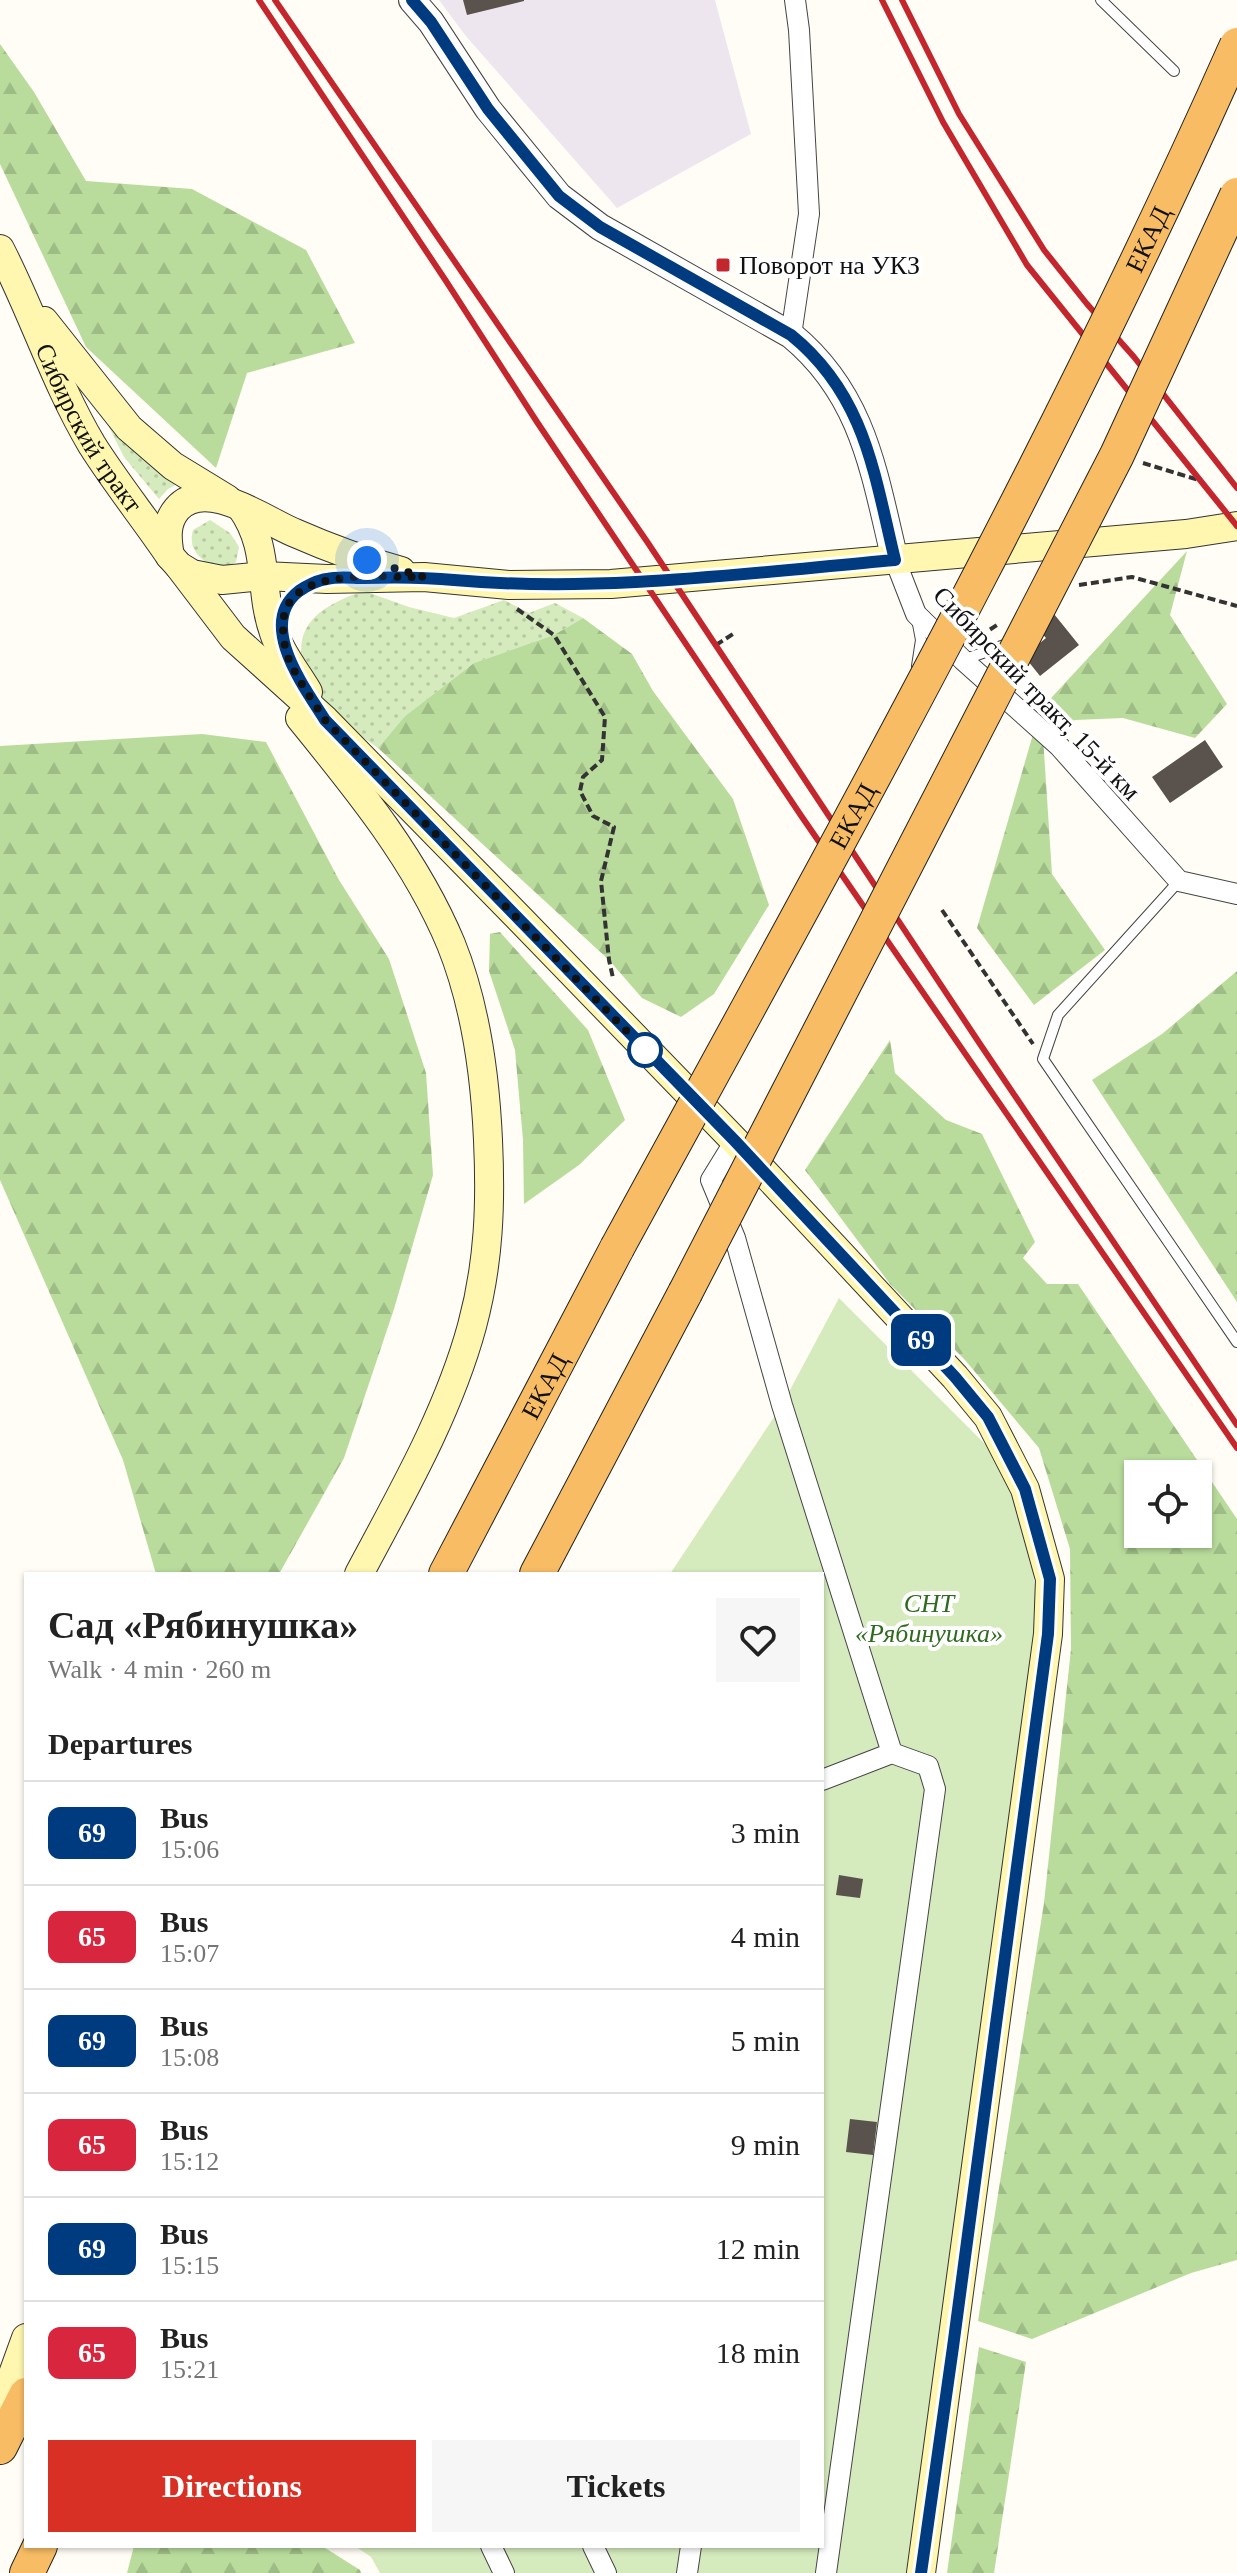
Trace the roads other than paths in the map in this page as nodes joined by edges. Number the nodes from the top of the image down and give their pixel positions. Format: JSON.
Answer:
{"nodes":[{"id":1,"x":412,"y":0,"type":"edge"},
{"id":2,"x":795,"y":0,"type":"edge"},
{"id":3,"x":1101,"y":0,"type":"edge"},
{"id":4,"x":1237,"y":45,"type":"edge"},
{"id":5,"x":1174,"y":71,"type":"dead end"},
{"id":6,"x":1237,"y":195,"type":"edge"},
{"id":7,"x":0,"y":249,"type":"edge"},
{"id":8,"x":22,"y":293,"type":"junction"},
{"id":9,"x":791,"y":335,"type":"junction"},
{"id":10,"x":236,"y":504,"type":"junction"},
{"id":11,"x":1237,"y":526,"type":"edge"},
{"id":12,"x":259,"y":542,"type":"junction"},
{"id":13,"x":895,"y":560,"type":"junction"},
{"id":14,"x":175,"y":561,"type":"junction"},
{"id":15,"x":264,"y":576,"type":"junction"},
{"id":16,"x":424,"y":577,"type":"junction"},
{"id":17,"x":232,"y":579,"type":"junction"},
{"id":18,"x":327,"y":579,"type":"junction"},
{"id":19,"x":916,"y":614,"type":"junction"},
{"id":20,"x":233,"y":637,"type":"junction"},
{"id":21,"x":1024,"y":637,"type":"dead end"},
{"id":22,"x":959,"y":656,"type":"junction"},
{"id":23,"x":289,"y":661,"type":"junction"},
{"id":24,"x":910,"y":716,"type":"dead end"},
{"id":25,"x":325,"y":720,"type":"junction"},
{"id":26,"x":1179,"y":881,"type":"junction"},
{"id":27,"x":1237,"y":894,"type":"edge"},
{"id":28,"x":735,"y":1141,"type":"junction"},
{"id":29,"x":1237,"y":1342,"type":"edge"},
{"id":30,"x":360,"y":1572,"type":"edge"},
{"id":31,"x":447,"y":1572,"type":"edge"},
{"id":32,"x":538,"y":1572,"type":"edge"},
{"id":33,"x":892,"y":1753,"type":"junction"},
{"id":34,"x":824,"y":1779,"type":"edge"},
{"id":35,"x":24,"y":2344,"type":"edge"},
{"id":36,"x":24,"y":2399,"type":"edge"},
{"id":37,"x":0,"y":2410,"type":"edge"},
{"id":38,"x":0,"y":2447,"type":"edge"},
{"id":39,"x":39,"y":2548,"type":"edge"},
{"id":40,"x":492,"y":2548,"type":"edge"},
{"id":41,"x":594,"y":2548,"type":"edge"},
{"id":42,"x":691,"y":2548,"type":"edge"},
{"id":43,"x":27,"y":2573,"type":"edge"},
{"id":44,"x":504,"y":2573,"type":"edge"},
{"id":45,"x":606,"y":2573,"type":"edge"},
{"id":46,"x":687,"y":2573,"type":"edge"},
{"id":47,"x":826,"y":2573,"type":"edge"},
{"id":48,"x":921,"y":2573,"type":"edge"}],
"edges":[{"from":1,"to":9,"type":"street"},
{"from":2,"to":9,"type":"street"},
{"from":3,"to":5,"type":"lane"},
{"from":4,"to":31,"type":"highway","name":"ЕКАД","bridge":true},
{"from":6,"to":32,"type":"highway","bridge":true},
{"from":7,"to":8,"type":"main road","name":"Сибирский тракт"},
{"from":8,"to":10,"type":"main road","name":"Сибирский тракт"},
{"from":8,"to":14,"type":"main road","name":"Сибирский тракт"},
{"from":9,"to":13,"type":"street"},
{"from":10,"to":12,"type":"main road","name":"Сибирский тракт"},
{"from":10,"to":14,"type":"main road"},
{"from":10,"to":16,"type":"main road"},
{"from":11,"to":13,"type":"main road"},
{"from":12,"to":15,"type":"main road","name":"Сибирский тракт"},
{"from":12,"to":17,"type":"main road"},
{"from":13,"to":16,"type":"main road"},
{"from":13,"to":19,"type":"street","name":"Сибирский тракт, 15-й км"},
{"from":14,"to":17,"type":"main road"},
{"from":14,"to":20,"type":"main road","name":"Сибирский тракт"},
{"from":15,"to":17,"type":"main road"},
{"from":15,"to":18,"type":"main road"},
{"from":15,"to":23,"type":"main road","name":"Сибирский тракт"},
{"from":16,"to":18,"type":"main road"},
{"from":18,"to":23,"type":"main road"},
{"from":19,"to":22,"type":"street","name":"Сибирский тракт, 15-й км"},
{"from":19,"to":24,"type":"lane"},
{"from":20,"to":25,"type":"main road","name":"Сибирский тракт"},
{"from":20,"to":30,"type":"main road"},
{"from":21,"to":22,"type":"lane"},
{"from":22,"to":26,"type":"street","name":"Сибирский тракт, 15-й км"},
{"from":23,"to":25,"type":"main road","name":"Сибирский тракт"},
{"from":25,"to":28,"type":"main road","name":"Сибирский тракт"},
{"from":26,"to":27,"type":"street"},
{"from":26,"to":29,"type":"lane"},
{"from":28,"to":33,"type":"street"},
{"from":28,"to":48,"type":"main road","name":"Сибирский тракт"},
{"from":33,"to":34,"type":"street"},
{"from":33,"to":47,"type":"street"},
{"from":35,"to":37,"type":"main road"},
{"from":36,"to":38,"type":"highway"},
{"from":39,"to":43,"type":"highway"},
{"from":40,"to":44,"type":"street"},
{"from":41,"to":45,"type":"street"},
{"from":42,"to":46,"type":"street"}]}
